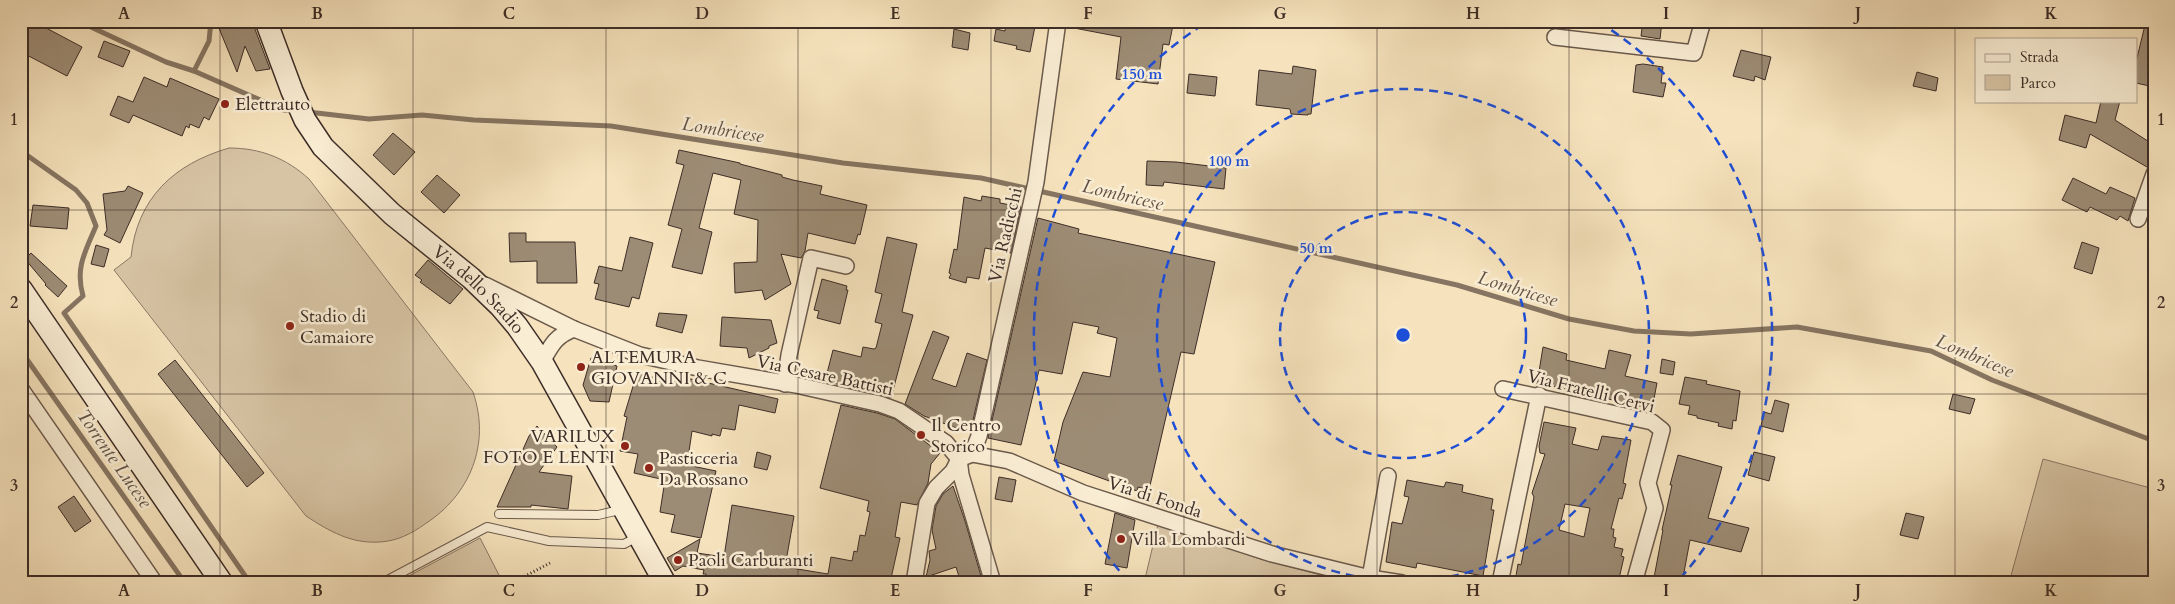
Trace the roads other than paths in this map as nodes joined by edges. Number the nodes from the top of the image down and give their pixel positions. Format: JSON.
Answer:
{"nodes":[{"id":1,"x":266,"y":21,"type":"edge"},
{"id":2,"x":1058,"y":21,"type":"edge"},
{"id":3,"x":1702,"y":21,"type":"edge"},
{"id":4,"x":1555,"y":37,"type":"dead end"},
{"id":5,"x":2154,"y":174,"type":"edge"},
{"id":6,"x":2138,"y":219,"type":"dead end"},
{"id":7,"x":846,"y":266,"type":"dead end"},
{"id":8,"x":471,"y":278,"type":"junction"},
{"id":9,"x":21,"y":289,"type":"edge"},
{"id":10,"x":574,"y":329,"type":"junction"},
{"id":11,"x":542,"y":362,"type":"junction"},
{"id":12,"x":785,"y":384,"type":"junction"},
{"id":13,"x":21,"y":389,"type":"edge"},
{"id":14,"x":1503,"y":389,"type":"dead end"},
{"id":15,"x":1539,"y":395,"type":"junction"},
{"id":16,"x":965,"y":457,"type":"junction"},
{"id":17,"x":1388,"y":476,"type":"dead end"},
{"id":18,"x":624,"y":509,"type":"junction"},
{"id":19,"x":499,"y":514,"type":"dead end"},
{"id":20,"x":639,"y":536,"type":"junction"},
{"id":21,"x":1370,"y":578,"type":"junction"},
{"id":22,"x":155,"y":583,"type":"edge"},
{"id":23,"x":222,"y":583,"type":"edge"},
{"id":24,"x":382,"y":583,"type":"edge"},
{"id":25,"x":665,"y":583,"type":"edge"},
{"id":26,"x":914,"y":583,"type":"edge"},
{"id":27,"x":993,"y":583,"type":"edge"},
{"id":28,"x":1402,"y":583,"type":"edge"},
{"id":29,"x":1500,"y":583,"type":"edge"},
{"id":30,"x":1634,"y":583,"type":"edge"}],
"edges":[{"from":1,"to":8,"type":"street","name":"Via dello Stadio"},
{"from":2,"to":16,"type":"street","name":"Via Radicchi"},
{"from":3,"to":4,"type":"street"},
{"from":5,"to":6,"type":"street"},
{"from":7,"to":12,"type":"street"},
{"from":8,"to":10,"type":"street","name":"Via Cesare Battisti"},
{"from":8,"to":11,"type":"street","name":"Via dello Stadio"},
{"from":9,"to":23,"type":"street"},
{"from":10,"to":11,"type":"street"},
{"from":10,"to":12,"type":"street","name":"Via Cesare Battisti"},
{"from":11,"to":18,"type":"street","name":"Via dello Stadio"},
{"from":12,"to":16,"type":"street","name":"Via Cesare Battisti"},
{"from":13,"to":22,"type":"street"},
{"from":14,"to":15,"type":"street","name":"Via Fratelli Cervi"},
{"from":15,"to":29,"type":"street"},
{"from":15,"to":30,"type":"street","name":"Via Fratelli Cervi"},
{"from":16,"to":21,"type":"street","name":"Via di Fonda"},
{"from":16,"to":26,"type":"street","name":"Via Radicchi"},
{"from":16,"to":27,"type":"street","name":"Via Cesare Battisti"},
{"from":17,"to":21,"type":"street"},
{"from":18,"to":19,"type":"lane"},
{"from":18,"to":20,"type":"street","name":"Via dello Stadio"},
{"from":20,"to":24,"type":"lane"},
{"from":20,"to":25,"type":"street","name":"Via dello Stadio"},
{"from":21,"to":28,"type":"street","name":"Via di Fonda"}]}
